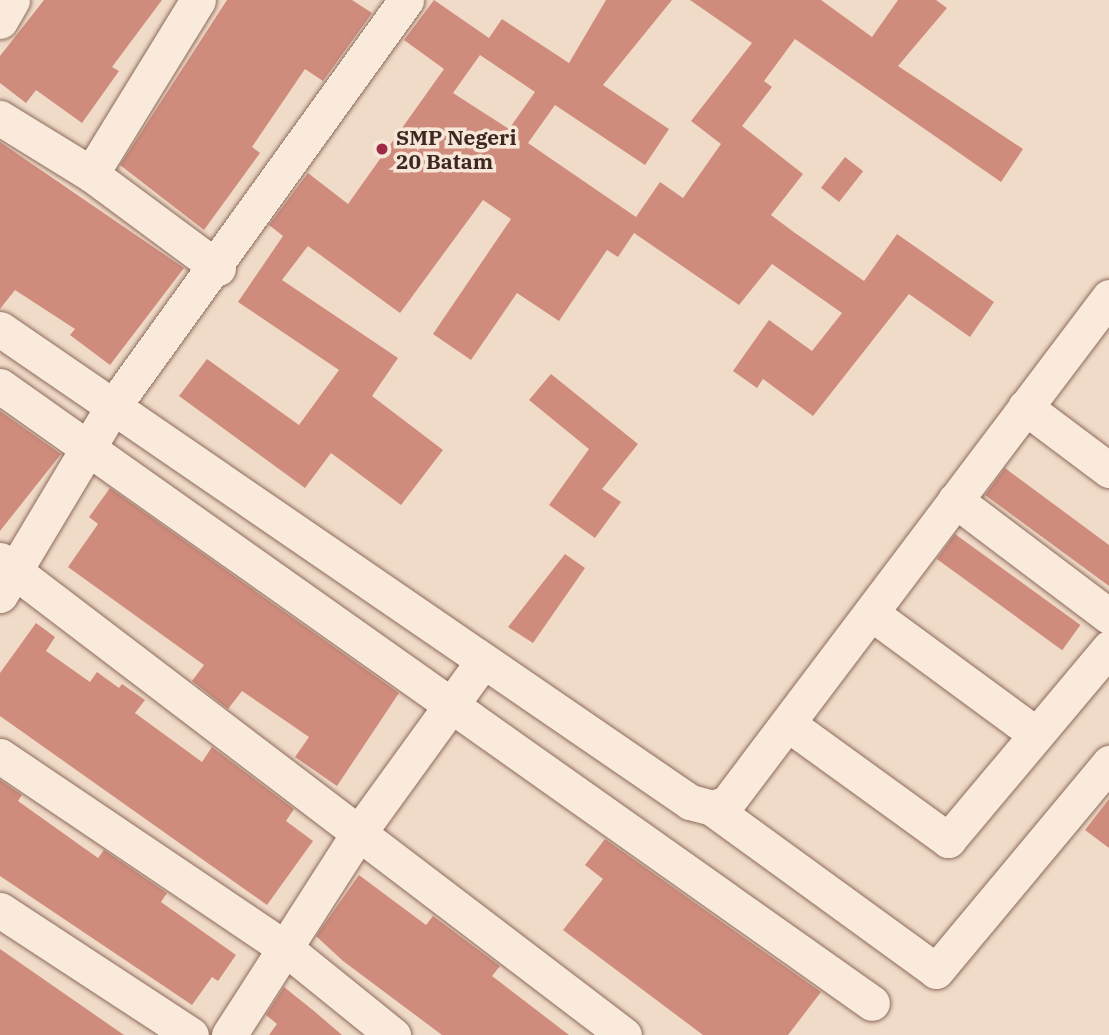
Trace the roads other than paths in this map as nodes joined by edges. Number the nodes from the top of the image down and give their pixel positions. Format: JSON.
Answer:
{"nodes":[{"id":1,"x":12,"y":0,"type":"edge"},
{"id":2,"x":198,"y":0,"type":"edge"},
{"id":3,"x":406,"y":0,"type":"edge"},
{"id":4,"x":0,"y":21,"type":"edge"},
{"id":5,"x":0,"y":118,"type":"edge"},
{"id":6,"x":91,"y":174,"type":"junction"},
{"id":7,"x":218,"y":268,"type":"junction"},
{"id":8,"x":1106,"y":309,"type":"edge"},
{"id":9,"x":0,"y":329,"type":"edge"},
{"id":10,"x":0,"y":386,"type":"edge"},
{"id":11,"x":1026,"y":407,"type":"junction"},
{"id":12,"x":112,"y":408,"type":"junction"},
{"id":13,"x":89,"y":448,"type":"junction"},
{"id":14,"x":1109,"y":470,"type":"edge"},
{"id":15,"x":955,"y":500,"type":"junction"},
{"id":16,"x":5,"y":575,"type":"edge"},
{"id":17,"x":871,"y":613,"type":"junction"},
{"id":18,"x":1109,"y":616,"type":"edge"},
{"id":19,"x":1109,"y":648,"type":"edge"},
{"id":20,"x":484,"y":661,"type":"junction"},
{"id":21,"x":453,"y":704,"type":"junction"},
{"id":22,"x":788,"y":724,"type":"junction"},
{"id":23,"x":1036,"y":734,"type":"junction"},
{"id":24,"x":0,"y":755,"type":"edge"},
{"id":25,"x":1109,"y":763,"type":"edge"},
{"id":26,"x":712,"y":808,"type":"junction"},
{"id":27,"x":360,"y":831,"type":"junction"},
{"id":28,"x":0,"y":910,"type":"edge"},
{"id":29,"x":285,"y":948,"type":"junction"},
{"id":30,"x":872,"y":1003,"type":"dead end"},
{"id":31,"x":191,"y":1035,"type":"edge"},
{"id":32,"x":229,"y":1035,"type":"edge"},
{"id":33,"x":393,"y":1035,"type":"edge"},
{"id":34,"x":624,"y":1035,"type":"edge"}],
"edges":[{"from":1,"to":4,"type":"street"},
{"from":2,"to":6,"type":"street"},
{"from":3,"to":7,"type":"street"},
{"from":5,"to":6,"type":"street"},
{"from":6,"to":7,"type":"street"},
{"from":7,"to":12,"type":"street"},
{"from":8,"to":11,"type":"street"},
{"from":9,"to":12,"type":"street"},
{"from":10,"to":13,"type":"street"},
{"from":11,"to":14,"type":"street"},
{"from":11,"to":15,"type":"street"},
{"from":12,"to":13,"type":"street"},
{"from":12,"to":20,"type":"street"},
{"from":13,"to":16,"type":"street"},
{"from":13,"to":21,"type":"street"},
{"from":15,"to":17,"type":"street"},
{"from":15,"to":18,"type":"street"},
{"from":16,"to":27,"type":"street"},
{"from":17,"to":22,"type":"street"},
{"from":17,"to":23,"type":"street"},
{"from":19,"to":23,"type":"street"},
{"from":20,"to":21,"type":"street"},
{"from":20,"to":26,"type":"street"},
{"from":21,"to":27,"type":"street"},
{"from":21,"to":30,"type":"street"},
{"from":22,"to":23,"type":"street"},
{"from":22,"to":26,"type":"street"},
{"from":24,"to":29,"type":"street"},
{"from":25,"to":26,"type":"street"},
{"from":27,"to":29,"type":"street"},
{"from":27,"to":34,"type":"street"},
{"from":28,"to":31,"type":"street"},
{"from":29,"to":32,"type":"street"},
{"from":29,"to":33,"type":"street"}]}
